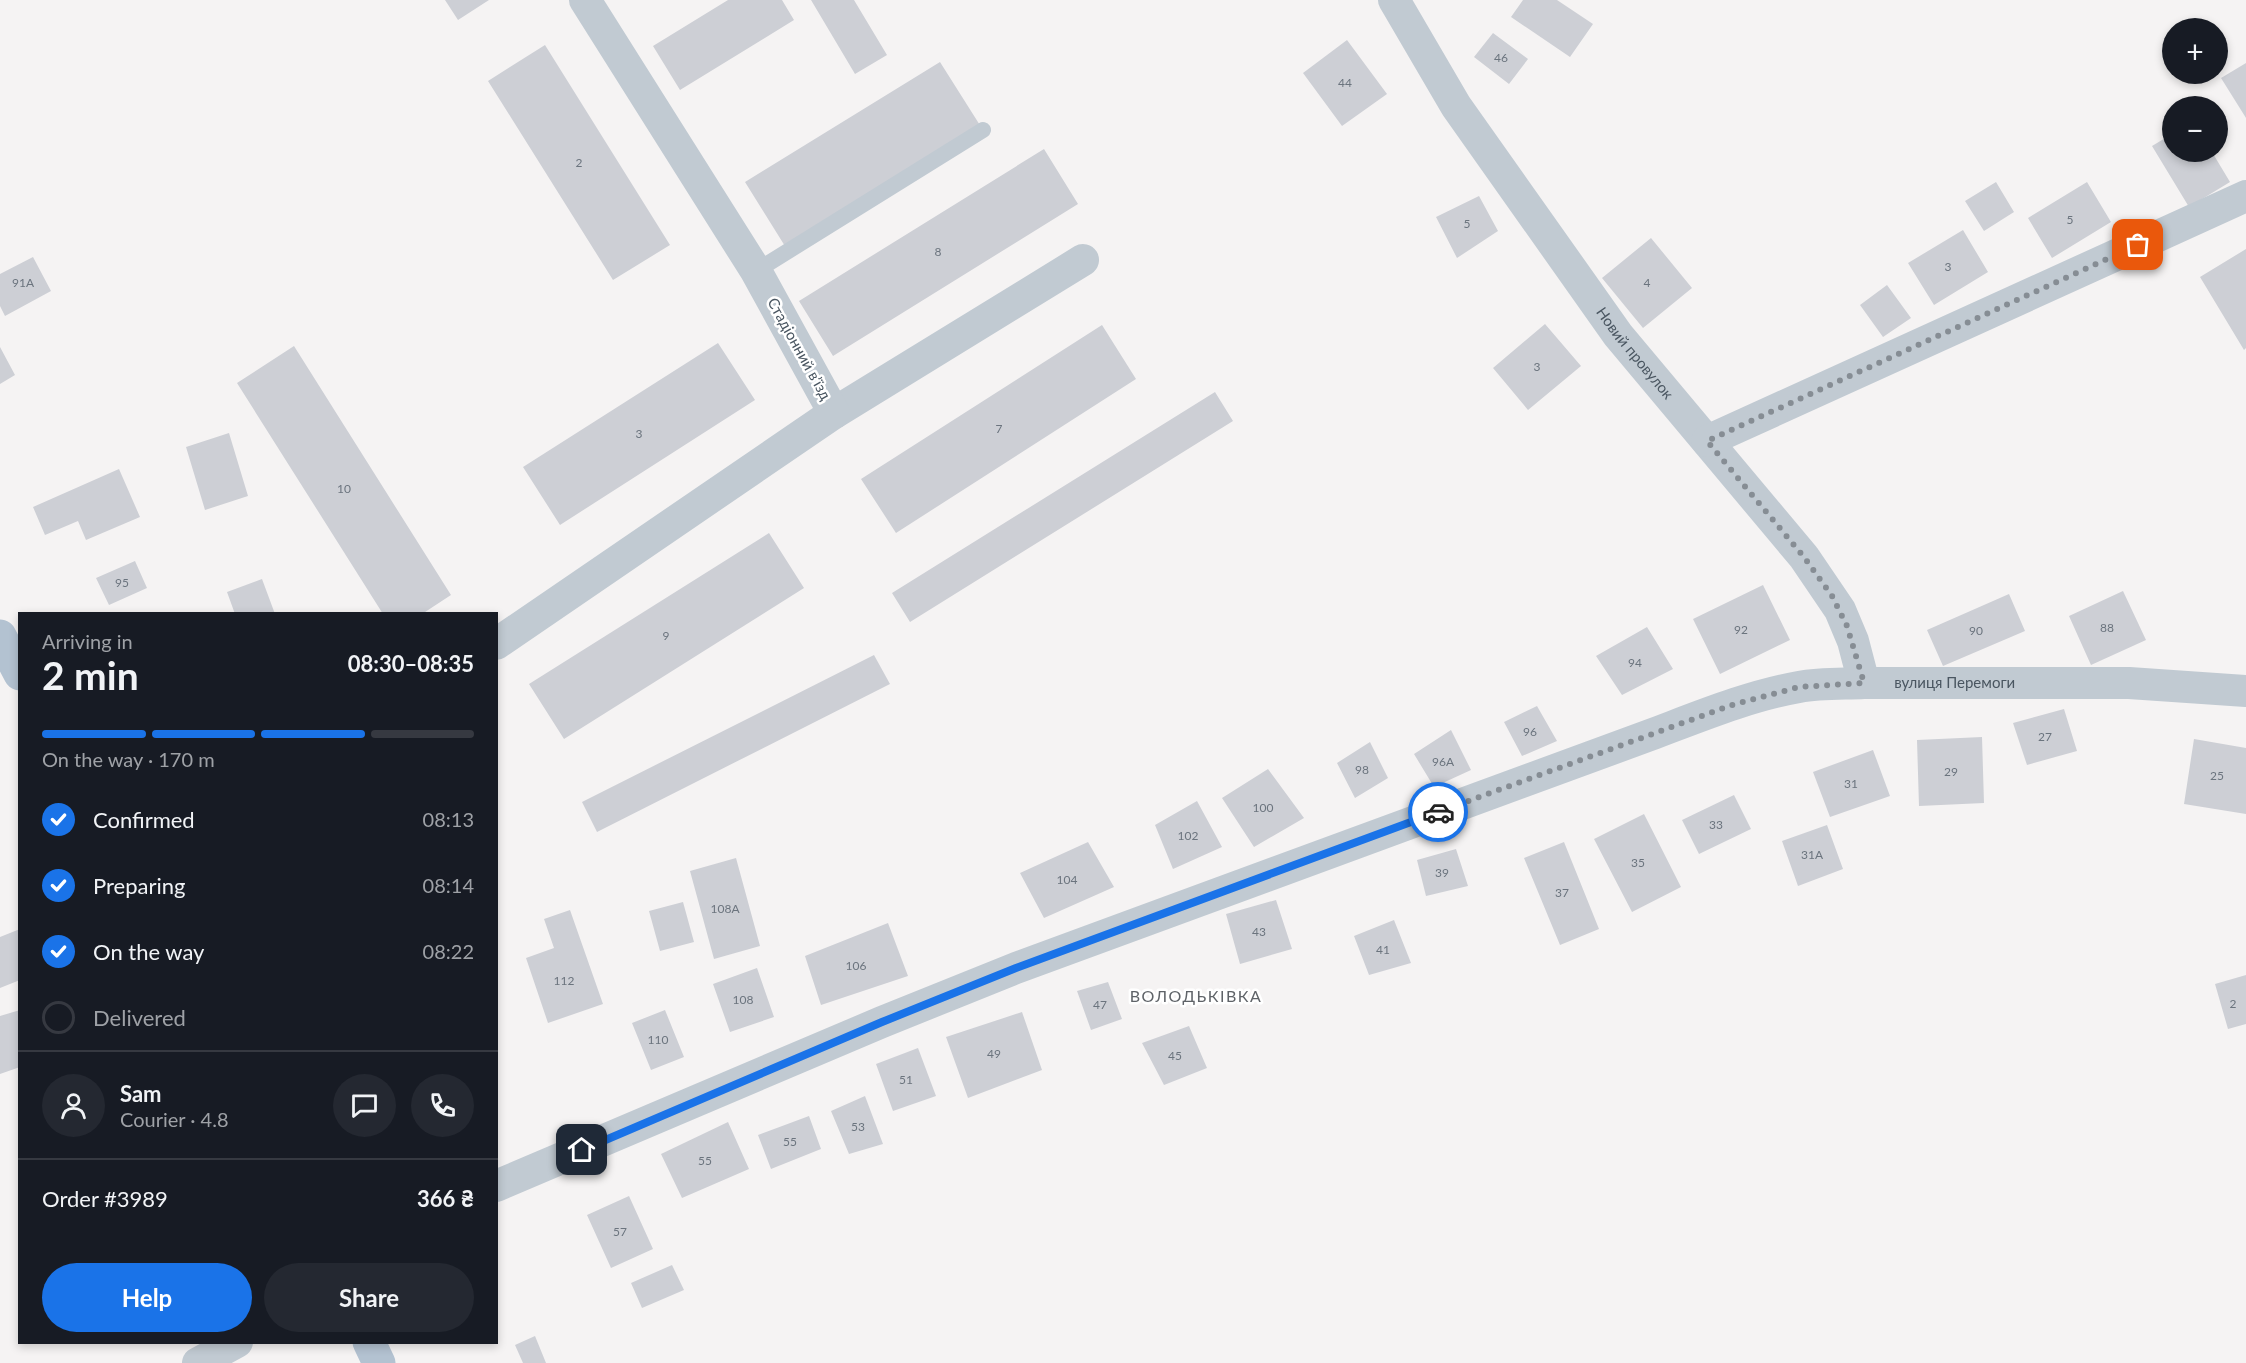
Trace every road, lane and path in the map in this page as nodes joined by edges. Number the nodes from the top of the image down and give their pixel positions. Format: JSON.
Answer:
{"nodes":[{"id":1,"x":585,"y":0,"type":"edge"},
{"id":2,"x":1406,"y":6,"type":"edge"},
{"id":3,"x":983,"y":130,"type":"dead end"},
{"id":4,"x":2246,"y":196,"type":"edge"},
{"id":5,"x":1083,"y":260,"type":"dead end"},
{"id":6,"x":756,"y":271,"type":"junction"},
{"id":7,"x":834,"y":413,"type":"junction"},
{"id":8,"x":1707,"y":441,"type":"junction"},
{"id":9,"x":0,"y":636,"type":"edge"},
{"id":10,"x":498,"y":643,"type":"edge"},
{"id":11,"x":18,"y":670,"type":"edge"},
{"id":12,"x":1864,"y":683,"type":"junction"},
{"id":13,"x":2246,"y":691,"type":"edge"},
{"id":14,"x":498,"y":1185,"type":"edge"},
{"id":15,"x":233,"y":1344,"type":"edge"},
{"id":16,"x":370,"y":1344,"type":"edge"},
{"id":17,"x":198,"y":1363,"type":"edge"},
{"id":18,"x":379,"y":1363,"type":"edge"}],
"edges":[{"from":1,"to":6,"type":"street","name":"Стадіонний в’їзд"},
{"from":2,"to":8,"type":"street","name":"Новий провулок"},
{"from":3,"to":6,"type":"lane"},
{"from":4,"to":8,"type":"street"},
{"from":5,"to":7,"type":"street"},
{"from":6,"to":7,"type":"street","name":"Стадіонний в’їзд"},
{"from":7,"to":10,"type":"street","name":"Стадіонний в’їзд"},
{"from":8,"to":12,"type":"street","name":"Новий провулок"},
{"from":9,"to":11,"type":"main road"},
{"from":12,"to":13,"type":"street","name":"вулиця Перемоги"},
{"from":12,"to":14,"type":"street","name":"вулиця Перемоги"},
{"from":15,"to":17,"type":"street"},
{"from":16,"to":18,"type":"main road"}]}
